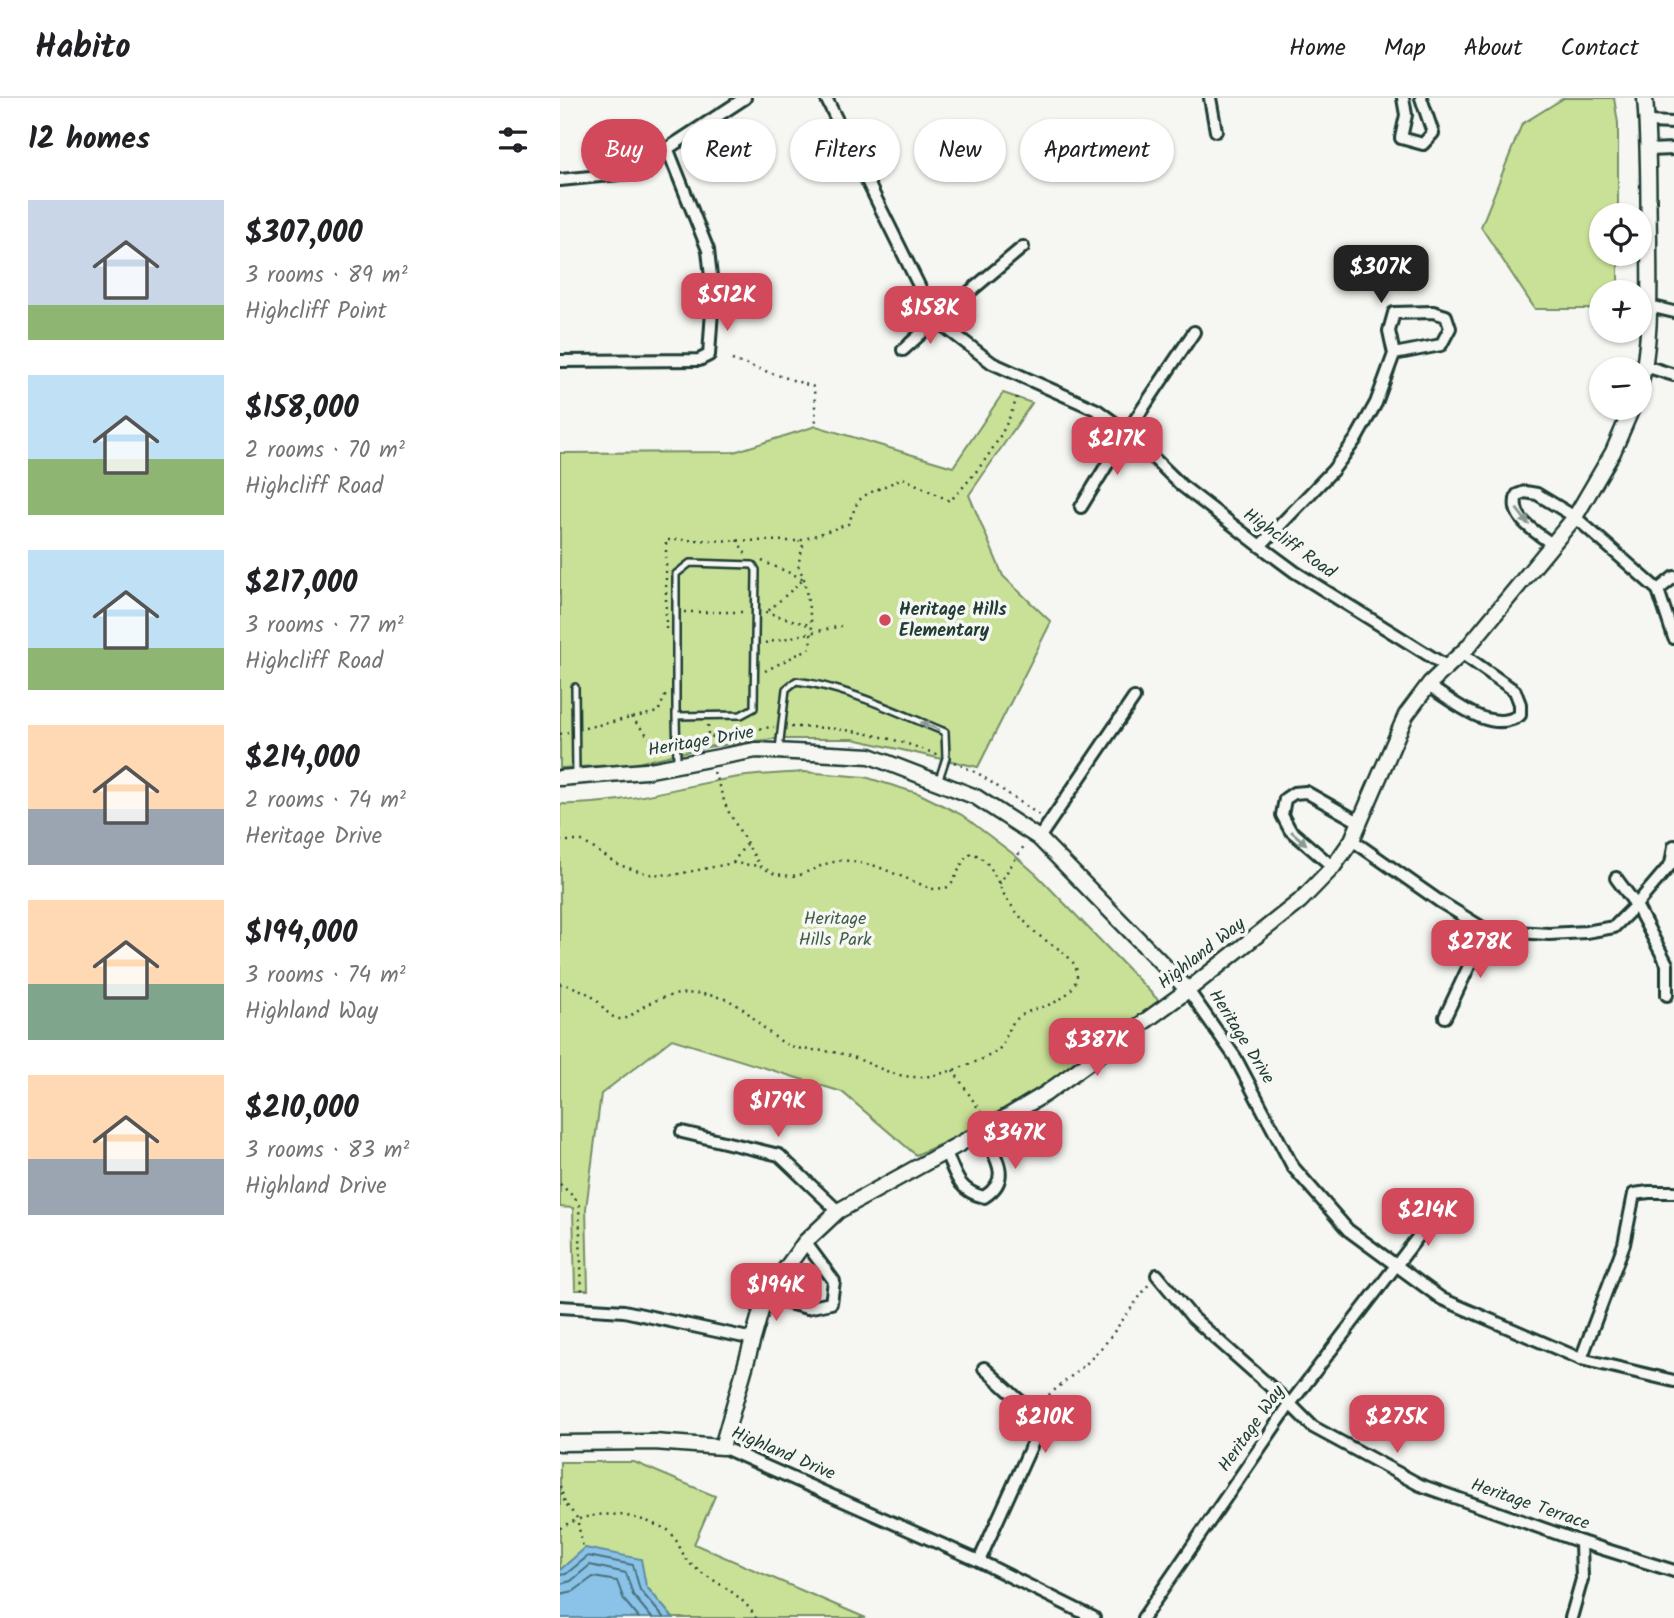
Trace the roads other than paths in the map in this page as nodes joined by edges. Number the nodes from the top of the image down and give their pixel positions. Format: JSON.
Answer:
{"nodes":[{"id":1,"x":746,"y":98,"type":"edge"},
{"id":2,"x":826,"y":98,"type":"edge"},
{"id":3,"x":1210,"y":98,"type":"edge"},
{"id":4,"x":1403,"y":98,"type":"edge"},
{"id":5,"x":1421,"y":98,"type":"edge"},
{"id":6,"x":1645,"y":98,"type":"edge"},
{"id":7,"x":1647,"y":122,"type":"junction"},
{"id":8,"x":1674,"y":122,"type":"edge"},
{"id":9,"x":1216,"y":131,"type":"dead end"},
{"id":10,"x":1674,"y":149,"type":"edge"},
{"id":11,"x":668,"y":150,"type":"junction"},
{"id":12,"x":1648,"y":150,"type":"junction"},
{"id":13,"x":560,"y":180,"type":"edge"},
{"id":14,"x":1023,"y":247,"type":"dead end"},
{"id":15,"x":1649,"y":280,"type":"edge"},
{"id":16,"x":1652,"y":307,"type":"edge"},
{"id":17,"x":1674,"y":312,"type":"edge"},
{"id":18,"x":936,"y":320,"type":"junction"},
{"id":19,"x":1194,"y":332,"type":"dead end"},
{"id":20,"x":903,"y":351,"type":"dead end"},
{"id":21,"x":1394,"y":355,"type":"junction"},
{"id":22,"x":560,"y":361,"type":"edge"},
{"id":23,"x":1652,"y":368,"type":"edge"},
{"id":24,"x":1674,"y":375,"type":"edge"},
{"id":25,"x":1627,"y":420,"type":"edge"},
{"id":26,"x":1127,"y":432,"type":"junction"},
{"id":27,"x":1081,"y":507,"type":"dead end"},
{"id":28,"x":1575,"y":517,"type":"junction"},
{"id":29,"x":1553,"y":545,"type":"junction"},
{"id":30,"x":1260,"y":546,"type":"junction"},
{"id":31,"x":1674,"y":577,"type":"edge"},
{"id":32,"x":1658,"y":590,"type":"junction"},
{"id":33,"x":1674,"y":638,"type":"edge"},
{"id":34,"x":1461,"y":653,"type":"junction"},
{"id":35,"x":1446,"y":666,"type":"junction"},
{"id":36,"x":1428,"y":686,"type":"junction"},
{"id":37,"x":575,"y":687,"type":"dead end"},
{"id":38,"x":1134,"y":698,"type":"dead end"},
{"id":39,"x":676,"y":716,"type":"junction"},
{"id":40,"x":779,"y":751,"type":"junction"},
{"id":41,"x":677,"y":765,"type":"junction"},
{"id":42,"x":576,"y":777,"type":"junction"},
{"id":43,"x":560,"y":778,"type":"edge"},
{"id":44,"x":938,"y":782,"type":"junction"},
{"id":45,"x":1359,"y":822,"type":"junction"},
{"id":46,"x":1036,"y":836,"type":"junction"},
{"id":47,"x":1352,"y":840,"type":"junction"},
{"id":48,"x":1674,"y":846,"type":"edge"},
{"id":49,"x":1333,"y":867,"type":"junction"},
{"id":50,"x":1616,"y":878,"type":"dead end"},
{"id":51,"x":1636,"y":905,"type":"junction"},
{"id":52,"x":1486,"y":930,"type":"junction"},
{"id":53,"x":1188,"y":990,"type":"junction"},
{"id":54,"x":1667,"y":995,"type":"dead end"},
{"id":55,"x":1445,"y":1017,"type":"dead end"},
{"id":56,"x":987,"y":1129,"type":"junction"},
{"id":57,"x":682,"y":1132,"type":"dead end"},
{"id":58,"x":946,"y":1152,"type":"junction"},
{"id":59,"x":1674,"y":1192,"type":"edge"},
{"id":60,"x":838,"y":1211,"type":"junction"},
{"id":61,"x":1437,"y":1212,"type":"dead end"},
{"id":62,"x":805,"y":1242,"type":"junction"},
{"id":63,"x":1395,"y":1265,"type":"junction"},
{"id":64,"x":1157,"y":1275,"type":"road end"},
{"id":65,"x":765,"y":1297,"type":"junction"},
{"id":66,"x":560,"y":1307,"type":"edge"},
{"id":67,"x":752,"y":1339,"type":"junction"},
{"id":68,"x":1581,"y":1359,"type":"junction"},
{"id":69,"x":984,"y":1367,"type":"dead end"},
{"id":70,"x":1674,"y":1381,"type":"edge"},
{"id":71,"x":1290,"y":1404,"type":"junction"},
{"id":72,"x":560,"y":1443,"type":"edge"},
{"id":73,"x":722,"y":1447,"type":"junction"},
{"id":74,"x":1581,"y":1542,"type":"junction"},
{"id":75,"x":979,"y":1561,"type":"junction"},
{"id":76,"x":1674,"y":1571,"type":"edge"},
{"id":77,"x":1094,"y":1618,"type":"edge"},
{"id":78,"x":1143,"y":1618,"type":"edge"},
{"id":79,"x":1571,"y":1618,"type":"edge"}],
"edges":[{"from":1,"to":11,"type":"street"},
{"from":2,"to":18,"type":"street","name":"Highcliff Road"},
{"from":3,"to":9,"type":"street"},
{"from":4,"to":5,"type":"street"},
{"from":6,"to":7,"type":"street"},
{"from":7,"to":8,"type":"street"},
{"from":7,"to":12,"type":"street"},
{"from":10,"to":12,"type":"street"},
{"from":11,"to":13,"type":"street"},
{"from":11,"to":22,"type":"street"},
{"from":12,"to":15,"type":"street"},
{"from":14,"to":18,"type":"street"},
{"from":16,"to":17,"type":"street"},
{"from":18,"to":20,"type":"street"},
{"from":18,"to":26,"type":"street","name":"Highcliff Road"},
{"from":19,"to":26,"type":"street"},
{"from":21,"to":21,"type":"street"},
{"from":21,"to":30,"type":"street"},
{"from":23,"to":24,"type":"street"},
{"from":25,"to":28,"type":"street","name":"Highland Way"},
{"from":26,"to":27,"type":"street"},
{"from":26,"to":30,"type":"street","name":"Highcliff Road"},
{"from":28,"to":29,"type":"street","name":"Highland Way"},
{"from":28,"to":29,"type":"street","one_way":true},
{"from":28,"to":32,"type":"street"},
{"from":29,"to":34,"type":"street","name":"Highland Way"},
{"from":30,"to":35,"type":"street","name":"Highcliff Road"},
{"from":31,"to":32,"type":"street"},
{"from":32,"to":33,"type":"street"},
{"from":34,"to":35,"type":"street","name":"Highland Way"},
{"from":34,"to":36,"type":"street"},
{"from":35,"to":36,"type":"street","name":"Highland Way"},
{"from":36,"to":45,"type":"street","name":"Highland Way"},
{"from":37,"to":42,"type":"lane"},
{"from":38,"to":46,"type":"street"},
{"from":39,"to":39,"type":"lane"},
{"from":39,"to":41,"type":"lane"},
{"from":40,"to":41,"type":"street","name":"Heritage Drive"},
{"from":40,"to":44,"type":"street","name":"Heritage Drive"},
{"from":44,"to":40,"type":"lane","one_way":true},
{"from":41,"to":42,"type":"street","name":"Heritage Drive"},
{"from":42,"to":43,"type":"street","name":"Heritage Drive"},
{"from":44,"to":46,"type":"street","name":"Heritage Drive"},
{"from":45,"to":47,"type":"street","name":"Highland Way"},
{"from":45,"to":49,"type":"street","one_way":true},
{"from":46,"to":53,"type":"street","name":"Heritage Drive"},
{"from":47,"to":49,"type":"street","name":"Highland Way"},
{"from":47,"to":52,"type":"street"},
{"from":48,"to":51,"type":"street"},
{"from":49,"to":53,"type":"street","name":"Highland Way"},
{"from":50,"to":51,"type":"street"},
{"from":51,"to":52,"type":"street"},
{"from":51,"to":54,"type":"street"},
{"from":52,"to":55,"type":"street"},
{"from":53,"to":56,"type":"street","name":"Highland Way"},
{"from":53,"to":63,"type":"street","name":"Heritage Drive"},
{"from":56,"to":58,"type":"street","name":"Highland Way"},
{"from":56,"to":58,"type":"street"},
{"from":57,"to":60,"type":"street"},
{"from":58,"to":60,"type":"street","name":"Highland Way"},
{"from":59,"to":68,"type":"street"},
{"from":60,"to":62,"type":"street","name":"Highland Way"},
{"from":61,"to":63,"type":"street"},
{"from":62,"to":65,"type":"street","name":"Highland Way"},
{"from":62,"to":65,"type":"street"},
{"from":63,"to":68,"type":"street","name":"Heritage Drive"},
{"from":63,"to":71,"type":"street","name":"Heritage Way"},
{"from":64,"to":71,"type":"street","name":"Heritage Terrace"},
{"from":65,"to":67,"type":"street","name":"Highland Way"},
{"from":66,"to":67,"type":"street"},
{"from":67,"to":73,"type":"street","name":"Highland Way"},
{"from":68,"to":70,"type":"street","name":"Heritage Drive"},
{"from":69,"to":75,"type":"street"},
{"from":71,"to":74,"type":"street","name":"Heritage Terrace"},
{"from":71,"to":78,"type":"street","name":"Heritage Way"},
{"from":72,"to":73,"type":"street","name":"Highland Drive"},
{"from":73,"to":75,"type":"street","name":"Highland Drive"},
{"from":74,"to":76,"type":"street","name":"Heritage Terrace"},
{"from":74,"to":79,"type":"street"},
{"from":75,"to":77,"type":"street","name":"Highland Drive"}]}
